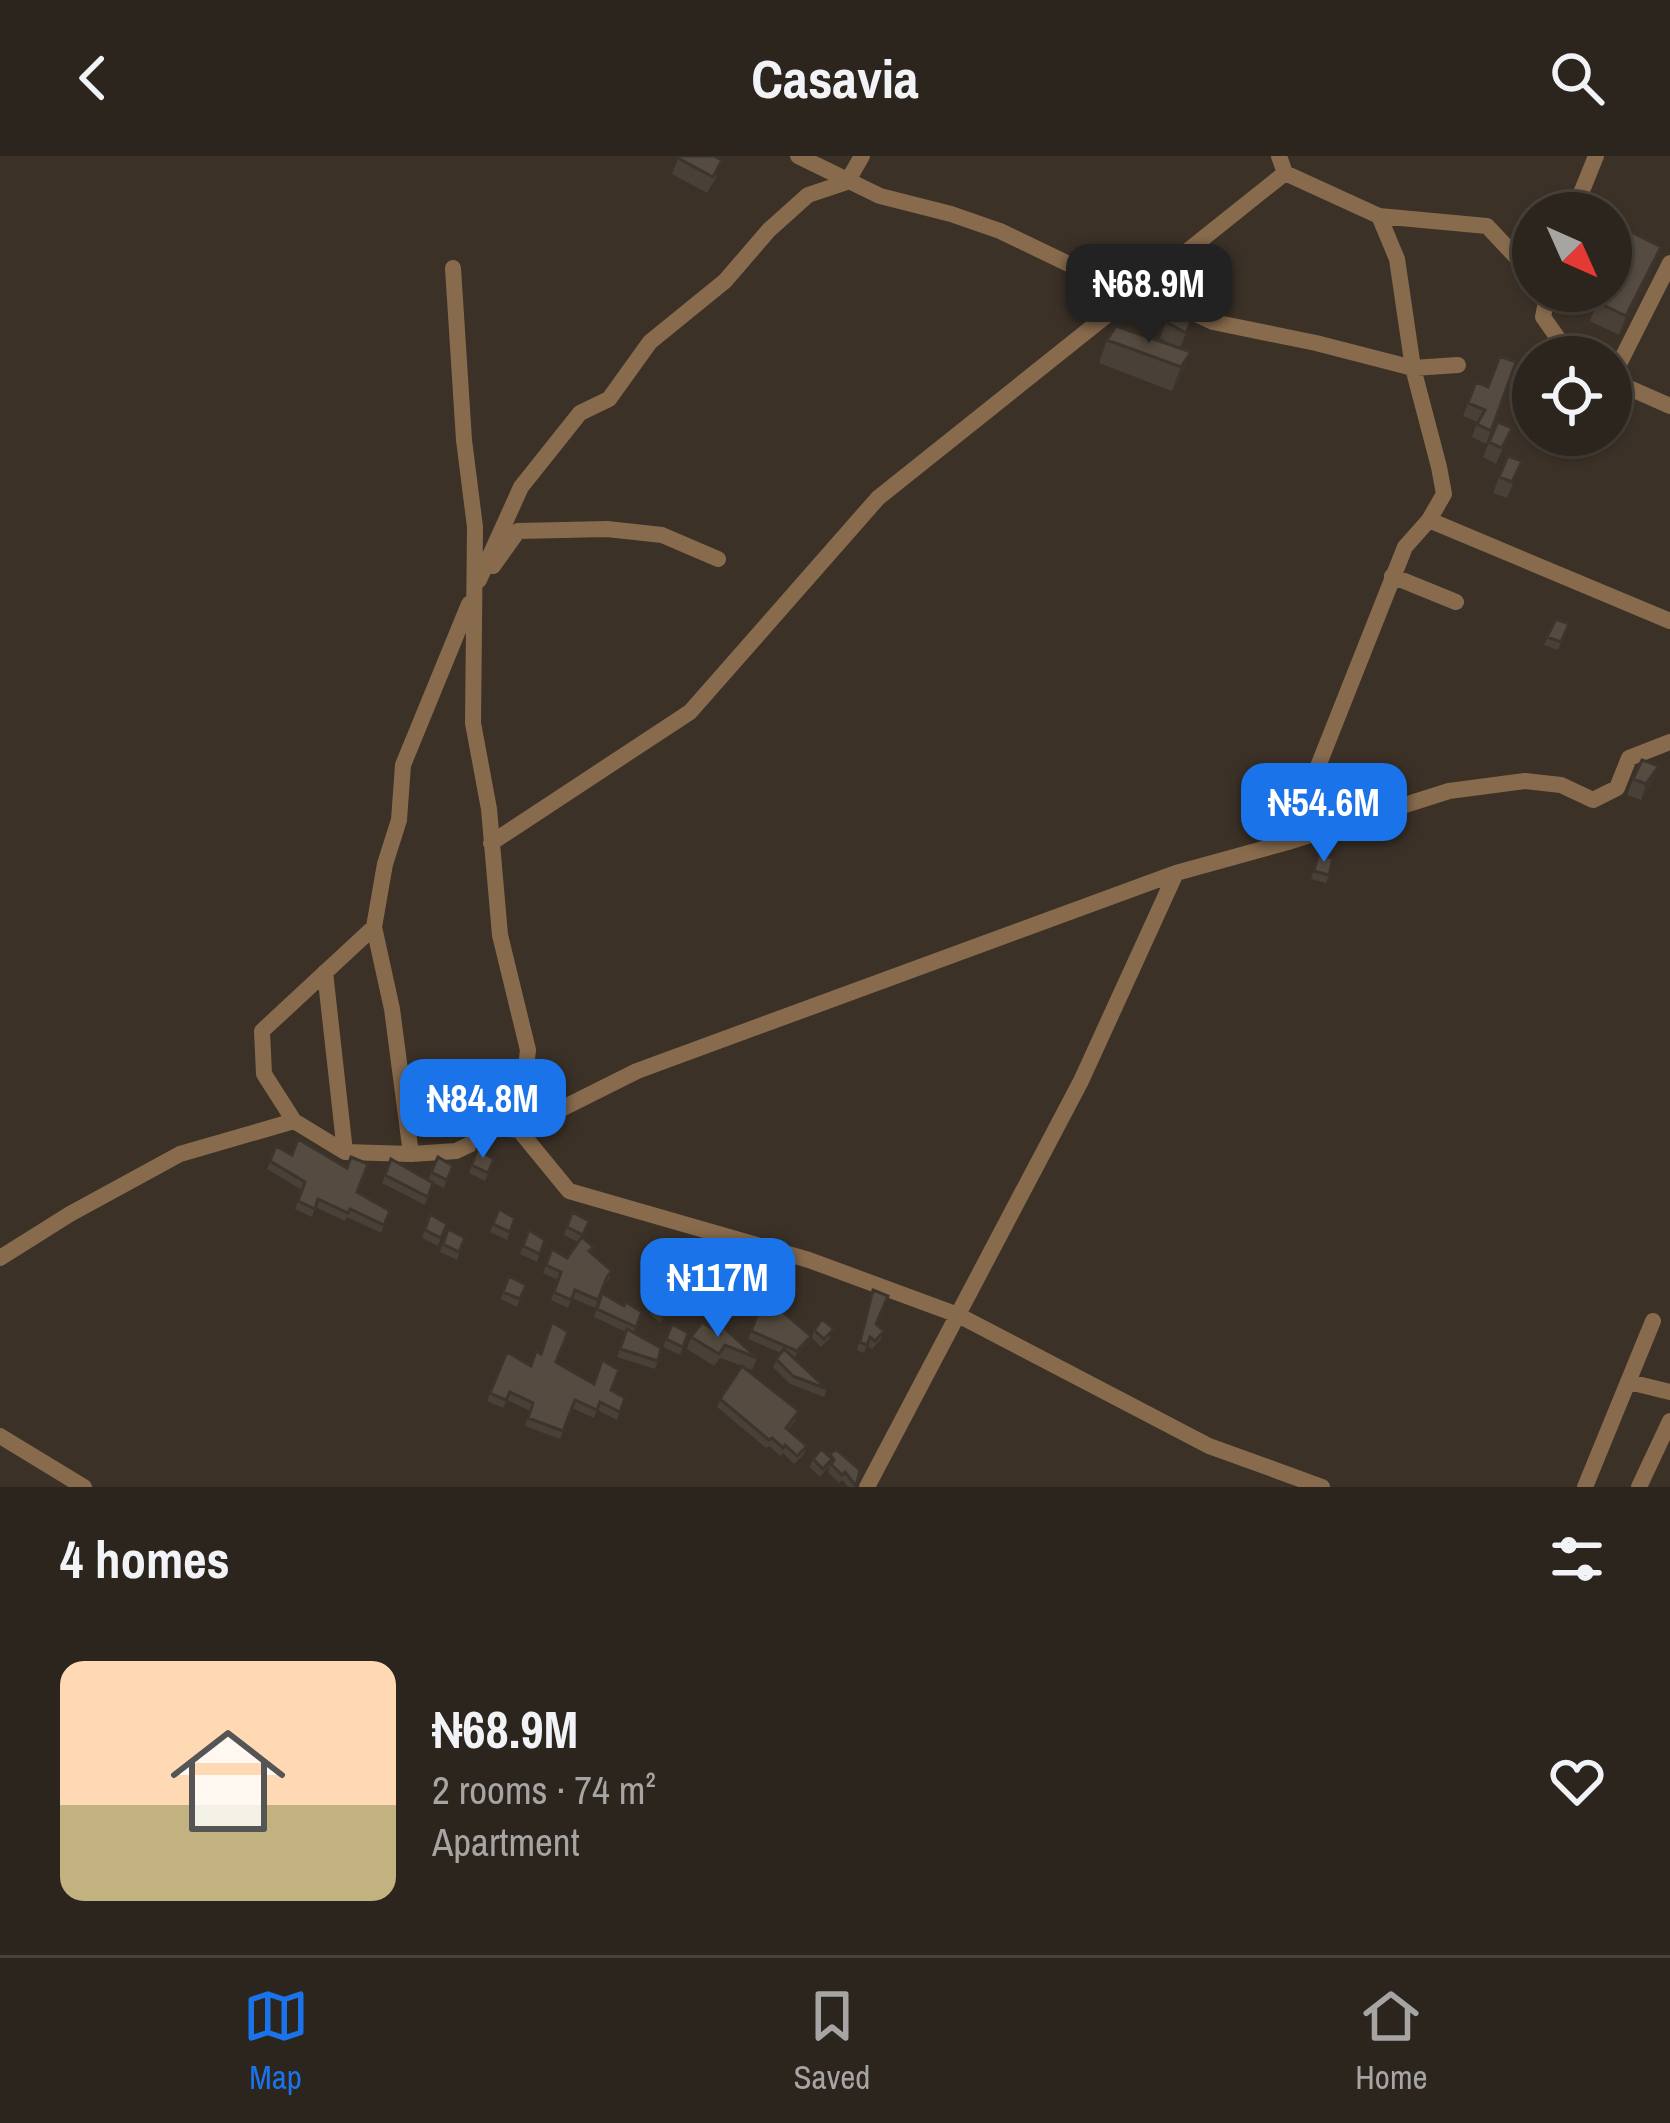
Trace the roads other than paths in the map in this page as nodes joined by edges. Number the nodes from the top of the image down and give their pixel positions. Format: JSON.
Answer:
{"nodes":[{"id":1,"x":798,"y":156,"type":"edge"},
{"id":2,"x":862,"y":156,"type":"edge"},
{"id":3,"x":1596,"y":156,"type":"edge"},
{"id":4,"x":1282,"y":164,"type":"edge"},
{"id":5,"x":847,"y":182,"type":"junction"},
{"id":6,"x":1581,"y":192,"type":"edge"},
{"id":7,"x":1379,"y":216,"type":"junction"},
{"id":8,"x":1512,"y":253,"type":"edge"},
{"id":9,"x":1670,"y":263,"type":"edge"},
{"id":10,"x":453,"y":268,"type":"dead end"},
{"id":11,"x":1141,"y":288,"type":"junction"},
{"id":12,"x":1632,"y":338,"type":"edge"},
{"id":13,"x":1458,"y":365,"type":"dead end"},
{"id":14,"x":1413,"y":368,"type":"junction"},
{"id":15,"x":1632,"y":389,"type":"edge"},
{"id":16,"x":1670,"y":406,"type":"edge"},
{"id":17,"x":1429,"y":520,"type":"junction"},
{"id":18,"x":718,"y":559,"type":"dead end"},
{"id":19,"x":1392,"y":576,"type":"junction"},
{"id":20,"x":475,"y":590,"type":"junction"},
{"id":21,"x":1456,"y":602,"type":"dead end"},
{"id":22,"x":1670,"y":621,"type":"edge"},
{"id":23,"x":1670,"y":742,"type":"edge"},
{"id":24,"x":1288,"y":842,"type":"junction"},
{"id":25,"x":491,"y":843,"type":"junction"},
{"id":26,"x":1176,"y":873,"type":"junction"},
{"id":27,"x":374,"y":927,"type":"junction"},
{"id":28,"x":325,"y":972,"type":"junction"},
{"id":29,"x":294,"y":1120,"type":"junction"},
{"id":30,"x":519,"y":1130,"type":"junction"},
{"id":31,"x":345,"y":1152,"type":"junction"},
{"id":32,"x":411,"y":1154,"type":"junction"},
{"id":33,"x":0,"y":1258,"type":"edge"},
{"id":34,"x":958,"y":1315,"type":"junction"},
{"id":35,"x":1653,"y":1321,"type":"dead end"},
{"id":36,"x":1629,"y":1382,"type":"junction"},
{"id":37,"x":1670,"y":1392,"type":"edge"},
{"id":38,"x":1670,"y":1420,"type":"edge"},
{"id":39,"x":0,"y":1436,"type":"edge"},
{"id":40,"x":1291,"y":1483,"type":"edge"},
{"id":41,"x":84,"y":1487,"type":"edge"},
{"id":42,"x":867,"y":1487,"type":"edge"},
{"id":43,"x":1322,"y":1487,"type":"edge"},
{"id":44,"x":1585,"y":1487,"type":"edge"},
{"id":45,"x":1639,"y":1487,"type":"edge"}],
"edges":[{"from":1,"to":5,"type":"street"},
{"from":2,"to":5,"type":"street"},
{"from":3,"to":6,"type":"street"},
{"from":4,"to":7,"type":"street"},
{"from":4,"to":11,"type":"street"},
{"from":5,"to":11,"type":"street"},
{"from":5,"to":20,"type":"street"},
{"from":7,"to":8,"type":"street"},
{"from":7,"to":14,"type":"street"},
{"from":9,"to":12,"type":"street"},
{"from":10,"to":20,"type":"street"},
{"from":11,"to":14,"type":"street"},
{"from":11,"to":25,"type":"street"},
{"from":13,"to":14,"type":"street"},
{"from":14,"to":17,"type":"street"},
{"from":15,"to":16,"type":"street"},
{"from":17,"to":19,"type":"street"},
{"from":17,"to":22,"type":"street"},
{"from":18,"to":20,"type":"street"},
{"from":19,"to":21,"type":"street"},
{"from":19,"to":24,"type":"street"},
{"from":20,"to":25,"type":"street"},
{"from":20,"to":27,"type":"street"},
{"from":23,"to":24,"type":"street"},
{"from":24,"to":26,"type":"street"},
{"from":25,"to":30,"type":"street"},
{"from":26,"to":30,"type":"street"},
{"from":26,"to":34,"type":"street"},
{"from":27,"to":28,"type":"street"},
{"from":27,"to":32,"type":"street"},
{"from":28,"to":29,"type":"street"},
{"from":28,"to":31,"type":"street"},
{"from":29,"to":31,"type":"street"},
{"from":29,"to":33,"type":"street"},
{"from":30,"to":32,"type":"street"},
{"from":30,"to":34,"type":"street"},
{"from":31,"to":32,"type":"street"},
{"from":34,"to":40,"type":"street"},
{"from":34,"to":42,"type":"street"},
{"from":35,"to":36,"type":"street"},
{"from":36,"to":37,"type":"street"},
{"from":36,"to":44,"type":"street"},
{"from":38,"to":45,"type":"street"},
{"from":39,"to":41,"type":"street"},
{"from":40,"to":43,"type":"street"}]}
